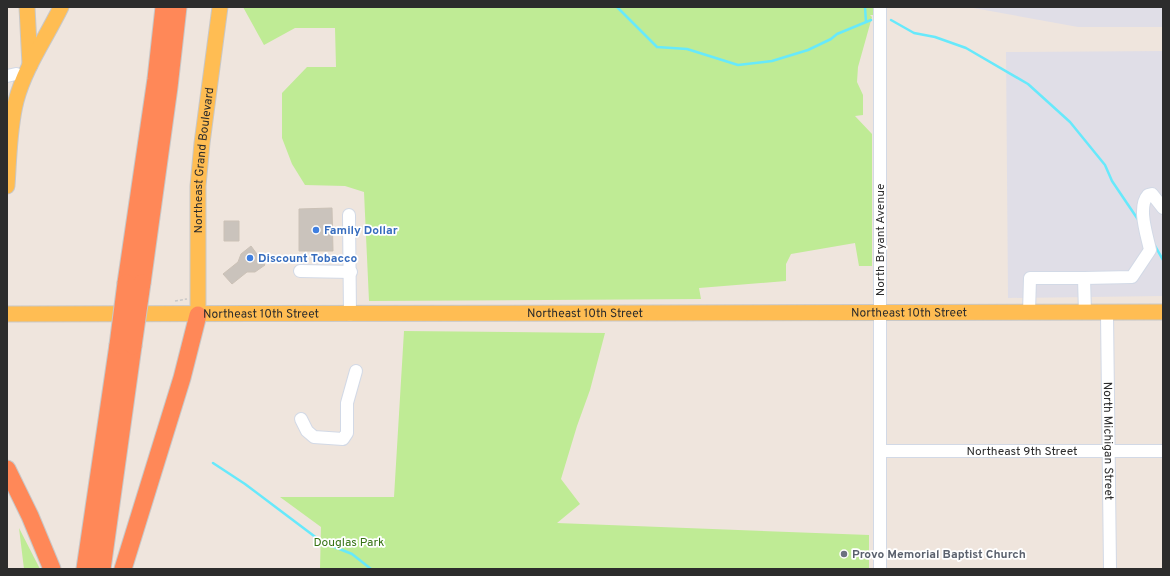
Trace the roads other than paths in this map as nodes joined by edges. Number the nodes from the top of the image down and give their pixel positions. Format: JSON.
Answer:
{"nodes":[{"id":1,"x":27,"y":7,"type":"edge"},
{"id":2,"x":61,"y":7,"type":"edge"},
{"id":3,"x":164,"y":7,"type":"edge"},
{"id":4,"x":178,"y":7,"type":"edge"},
{"id":5,"x":220,"y":7,"type":"edge"},
{"id":6,"x":880,"y":7,"type":"edge"},
{"id":7,"x":27,"y":71,"type":"junction"},
{"id":8,"x":7,"y":76,"type":"edge"},
{"id":9,"x":7,"y":186,"type":"edge"},
{"id":10,"x":1163,"y":208,"type":"edge"},
{"id":11,"x":349,"y":215,"type":"dead end"},
{"id":12,"x":300,"y":271,"type":"dead end"},
{"id":13,"x":350,"y":272,"type":"junction"},
{"id":14,"x":1084,"y":278,"type":"junction"},
{"id":15,"x":134,"y":283,"type":"junction"},
{"id":16,"x":1107,"y":312,"type":"junction"},
{"id":17,"x":1163,"y":312,"type":"edge"},
{"id":18,"x":1029,"y":313,"type":"junction"},
{"id":19,"x":1085,"y":313,"type":"junction"},
{"id":20,"x":7,"y":314,"type":"edge"},
{"id":21,"x":880,"y":314,"type":"junction"},
{"id":22,"x":198,"y":315,"type":"junction"},
{"id":23,"x":350,"y":315,"type":"junction"},
{"id":24,"x":125,"y":346,"type":"junction"},
{"id":25,"x":356,"y":371,"type":"dead end"},
{"id":26,"x":301,"y":418,"type":"dead end"},
{"id":27,"x":1109,"y":450,"type":"junction"},
{"id":28,"x":880,"y":451,"type":"junction"},
{"id":29,"x":1163,"y":451,"type":"edge"},
{"id":30,"x":7,"y":469,"type":"edge"},
{"id":31,"x":52,"y":569,"type":"edge"},
{"id":32,"x":85,"y":569,"type":"edge"},
{"id":33,"x":102,"y":569,"type":"edge"},
{"id":34,"x":123,"y":569,"type":"edge"},
{"id":35,"x":880,"y":569,"type":"edge"},
{"id":36,"x":1110,"y":569,"type":"edge"}],
"edges":[{"from":1,"to":7,"type":"main road"},
{"from":2,"to":7,"type":"main road"},
{"from":3,"to":15,"type":"highway"},
{"from":4,"to":15,"type":"highway"},
{"from":5,"to":22,"type":"main road","name":"Northeast Grand Boulevard"},
{"from":6,"to":21,"type":"street","name":"North Bryant Avenue"},
{"from":7,"to":8,"type":"street"},
{"from":7,"to":9,"type":"main road"},
{"from":10,"to":14,"type":"street"},
{"from":11,"to":13,"type":"street"},
{"from":12,"to":13,"type":"street"},
{"from":13,"to":23,"type":"street"},
{"from":14,"to":18,"type":"street"},
{"from":14,"to":19,"type":"street"},
{"from":15,"to":24,"type":"highway","bridge":true},
{"from":16,"to":17,"type":"main road","name":"Northeast 10th Street"},
{"from":16,"to":19,"type":"main road","name":"Northeast 10th Street"},
{"from":16,"to":27,"type":"street","name":"North Michigan Street"},
{"from":18,"to":19,"type":"main road","name":"Northeast 10th Street"},
{"from":18,"to":21,"type":"main road","name":"Northeast 10th Street"},
{"from":20,"to":22,"type":"main road","name":"Northeast 10th Street"},
{"from":21,"to":23,"type":"main road","name":"Northeast 10th Street"},
{"from":21,"to":28,"type":"street","name":"North Bryant Avenue"},
{"from":22,"to":23,"type":"main road","name":"Northeast 10th Street"},
{"from":22,"to":34,"type":"highway"},
{"from":24,"to":32,"type":"highway"},
{"from":24,"to":33,"type":"highway"},
{"from":25,"to":26,"type":"street"},
{"from":27,"to":28,"type":"street","name":"Northeast 9th Street"},
{"from":27,"to":29,"type":"street","name":"Northeast 9th Street"},
{"from":27,"to":36,"type":"street","name":"North Michigan Street"},
{"from":28,"to":35,"type":"street","name":"North Bryant Avenue"},
{"from":30,"to":31,"type":"highway"}]}
